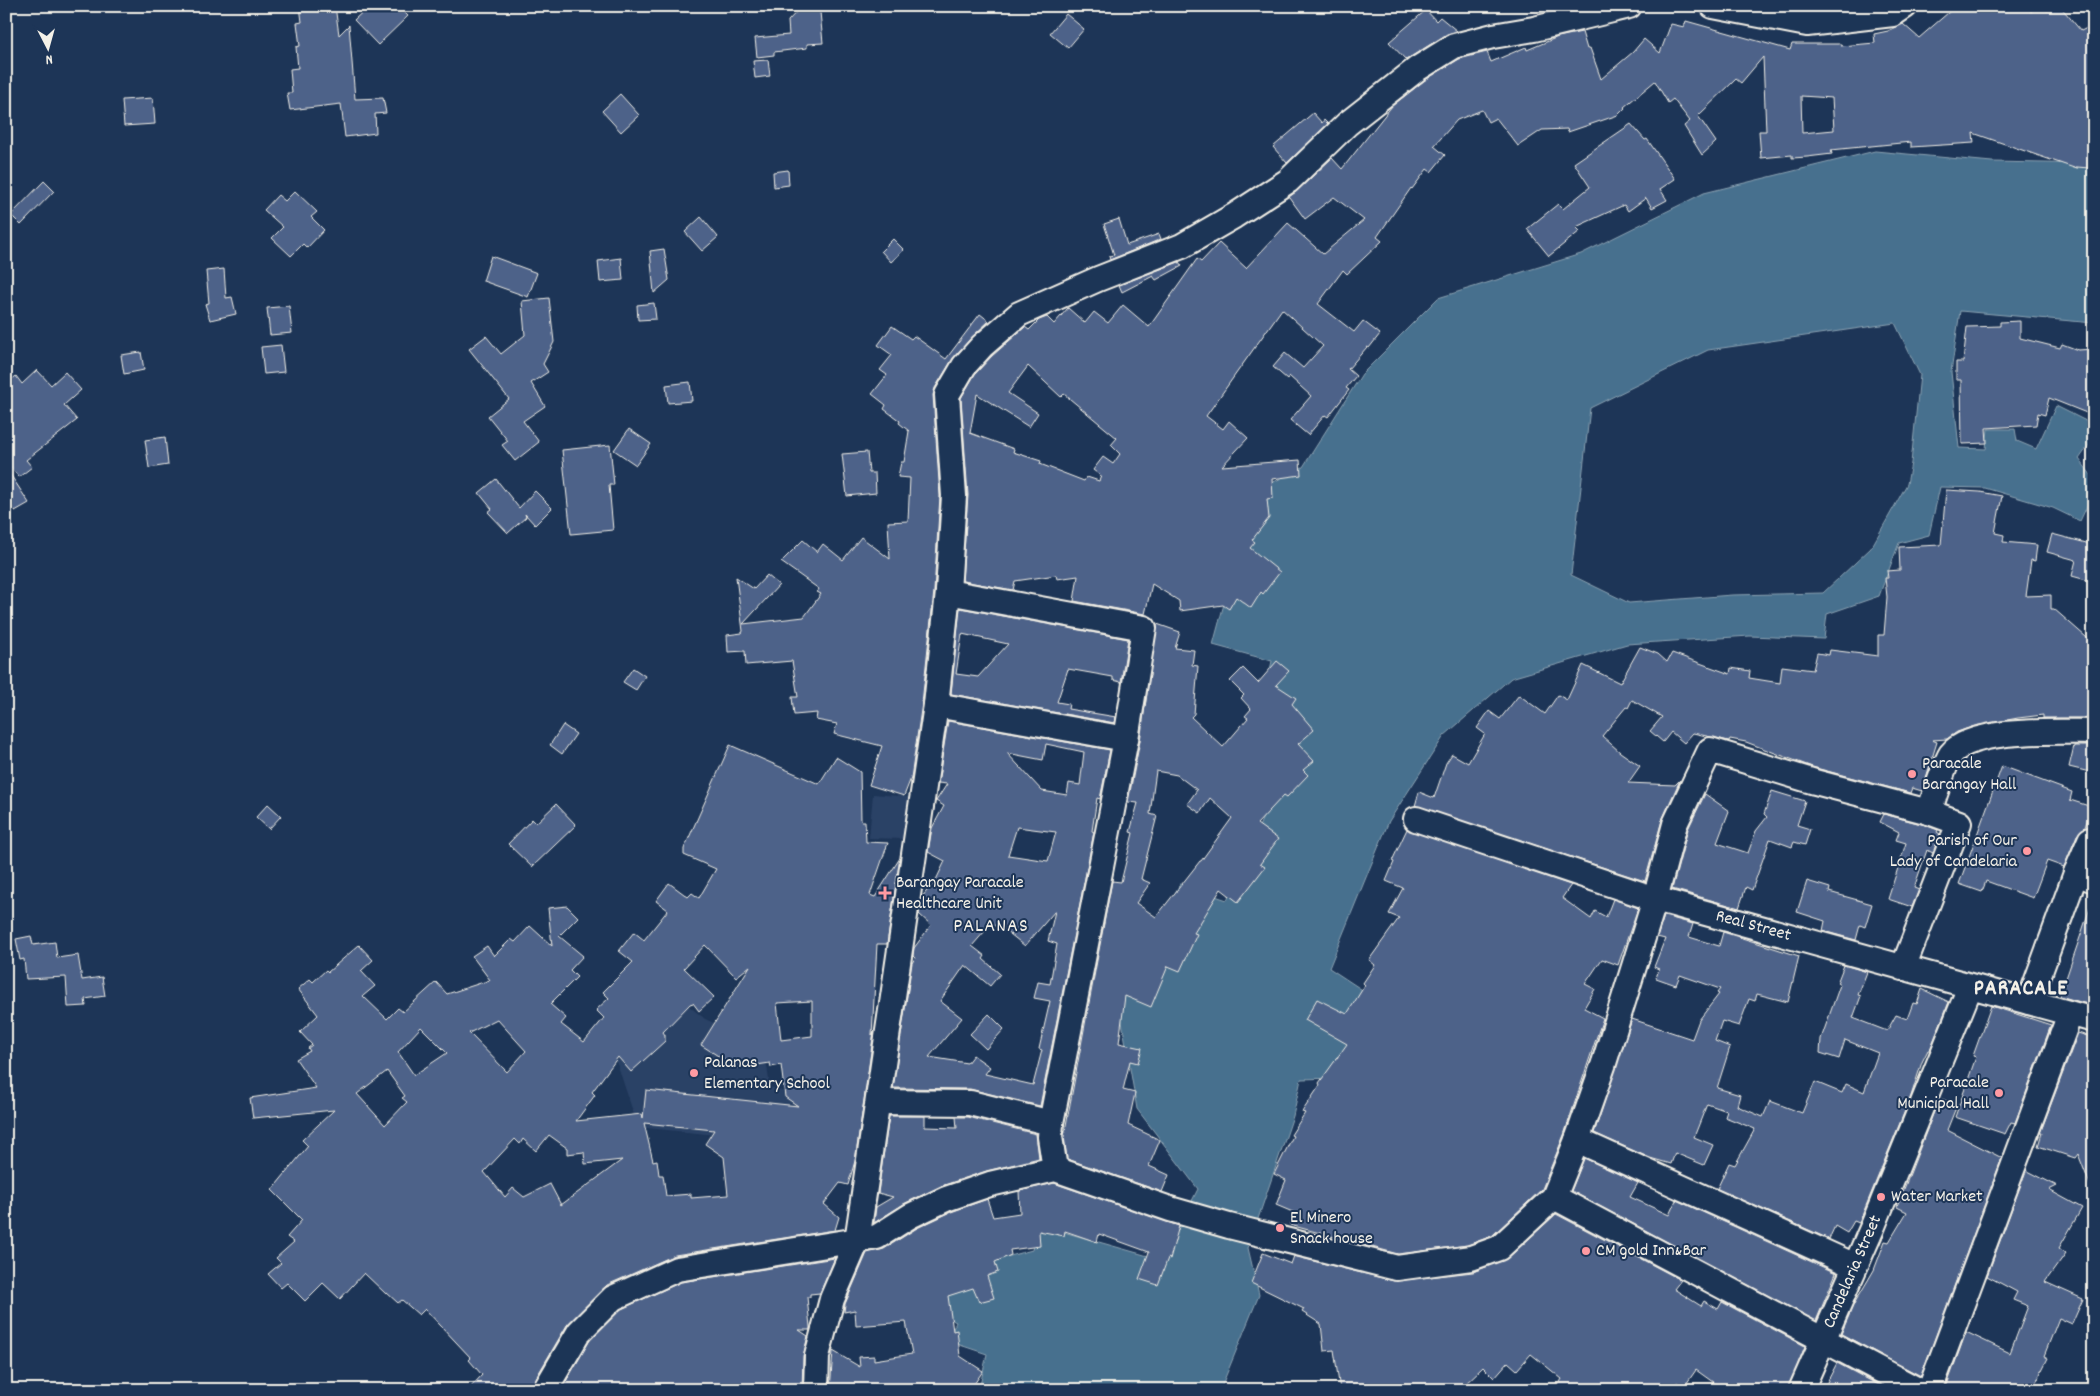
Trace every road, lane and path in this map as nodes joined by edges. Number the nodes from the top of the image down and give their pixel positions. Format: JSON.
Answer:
{"nodes":[{"id":1,"x":1628,"y":6,"type":"edge"},
{"id":2,"x":1713,"y":6,"type":"edge"},
{"id":3,"x":1905,"y":6,"type":"edge"},
{"id":4,"x":948,"y":592,"type":"junction"},
{"id":5,"x":936,"y":705,"type":"junction"},
{"id":6,"x":2094,"y":732,"type":"edge"},
{"id":7,"x":1126,"y":739,"type":"junction"},
{"id":8,"x":1929,"y":812,"type":"junction"},
{"id":9,"x":1416,"y":819,"type":"dead end"},
{"id":10,"x":2090,"y":840,"type":"dead end"},
{"id":11,"x":2085,"y":876,"type":"edge"},
{"id":12,"x":1655,"y":899,"type":"junction"},
{"id":13,"x":1903,"y":968,"type":"junction"},
{"id":14,"x":1970,"y":988,"type":"junction"},
{"id":15,"x":2029,"y":1002,"type":"junction"},
{"id":16,"x":2070,"y":1014,"type":"junction"},
{"id":17,"x":2094,"y":1020,"type":"edge"},
{"id":18,"x":878,"y":1102,"type":"junction"},
{"id":19,"x":1051,"y":1123,"type":"junction"},
{"id":20,"x":1577,"y":1140,"type":"junction"},
{"id":21,"x":1055,"y":1169,"type":"junction"},
{"id":22,"x":1554,"y":1197,"type":"junction"},
{"id":23,"x":856,"y":1241,"type":"junction"},
{"id":24,"x":1855,"y":1266,"type":"junction"},
{"id":25,"x":1821,"y":1340,"type":"junction"},
{"id":26,"x":545,"y":1390,"type":"edge"},
{"id":27,"x":816,"y":1390,"type":"edge"},
{"id":28,"x":1801,"y":1390,"type":"edge"},
{"id":29,"x":1918,"y":1390,"type":"edge"},
{"id":30,"x":1930,"y":1390,"type":"edge"}],
"edges":[{"from":1,"to":4,"type":"street"},
{"from":2,"to":3,"type":"street"},
{"from":4,"to":5,"type":"street"},
{"from":4,"to":7,"type":"street"},
{"from":5,"to":7,"type":"street"},
{"from":5,"to":18,"type":"street"},
{"from":6,"to":8,"type":"street"},
{"from":7,"to":19,"type":"street"},
{"from":8,"to":12,"type":"street"},
{"from":8,"to":13,"type":"street"},
{"from":9,"to":12,"type":"street","name":"Real Street"},
{"from":10,"to":11,"type":"street"},
{"from":11,"to":15,"type":"street"},
{"from":12,"to":13,"type":"street","name":"Real Street"},
{"from":12,"to":20,"type":"street"},
{"from":13,"to":14,"type":"street","name":"Real Street"},
{"from":14,"to":15,"type":"street","name":"Real Street"},
{"from":14,"to":24,"type":"street","name":"Candelaria Street"},
{"from":15,"to":16,"type":"street","name":"Real Street"},
{"from":16,"to":17,"type":"street","name":"Real Street"},
{"from":16,"to":30,"type":"street"},
{"from":18,"to":19,"type":"street"},
{"from":18,"to":23,"type":"street"},
{"from":19,"to":21,"type":"street"},
{"from":20,"to":22,"type":"street"},
{"from":20,"to":24,"type":"street"},
{"from":21,"to":22,"type":"street"},
{"from":21,"to":23,"type":"street"},
{"from":22,"to":25,"type":"street"},
{"from":23,"to":26,"type":"street"},
{"from":23,"to":27,"type":"street"},
{"from":24,"to":25,"type":"street","name":"Candelaria Street"},
{"from":25,"to":28,"type":"street","name":"Candelaria Street"},
{"from":25,"to":29,"type":"street"}]}
